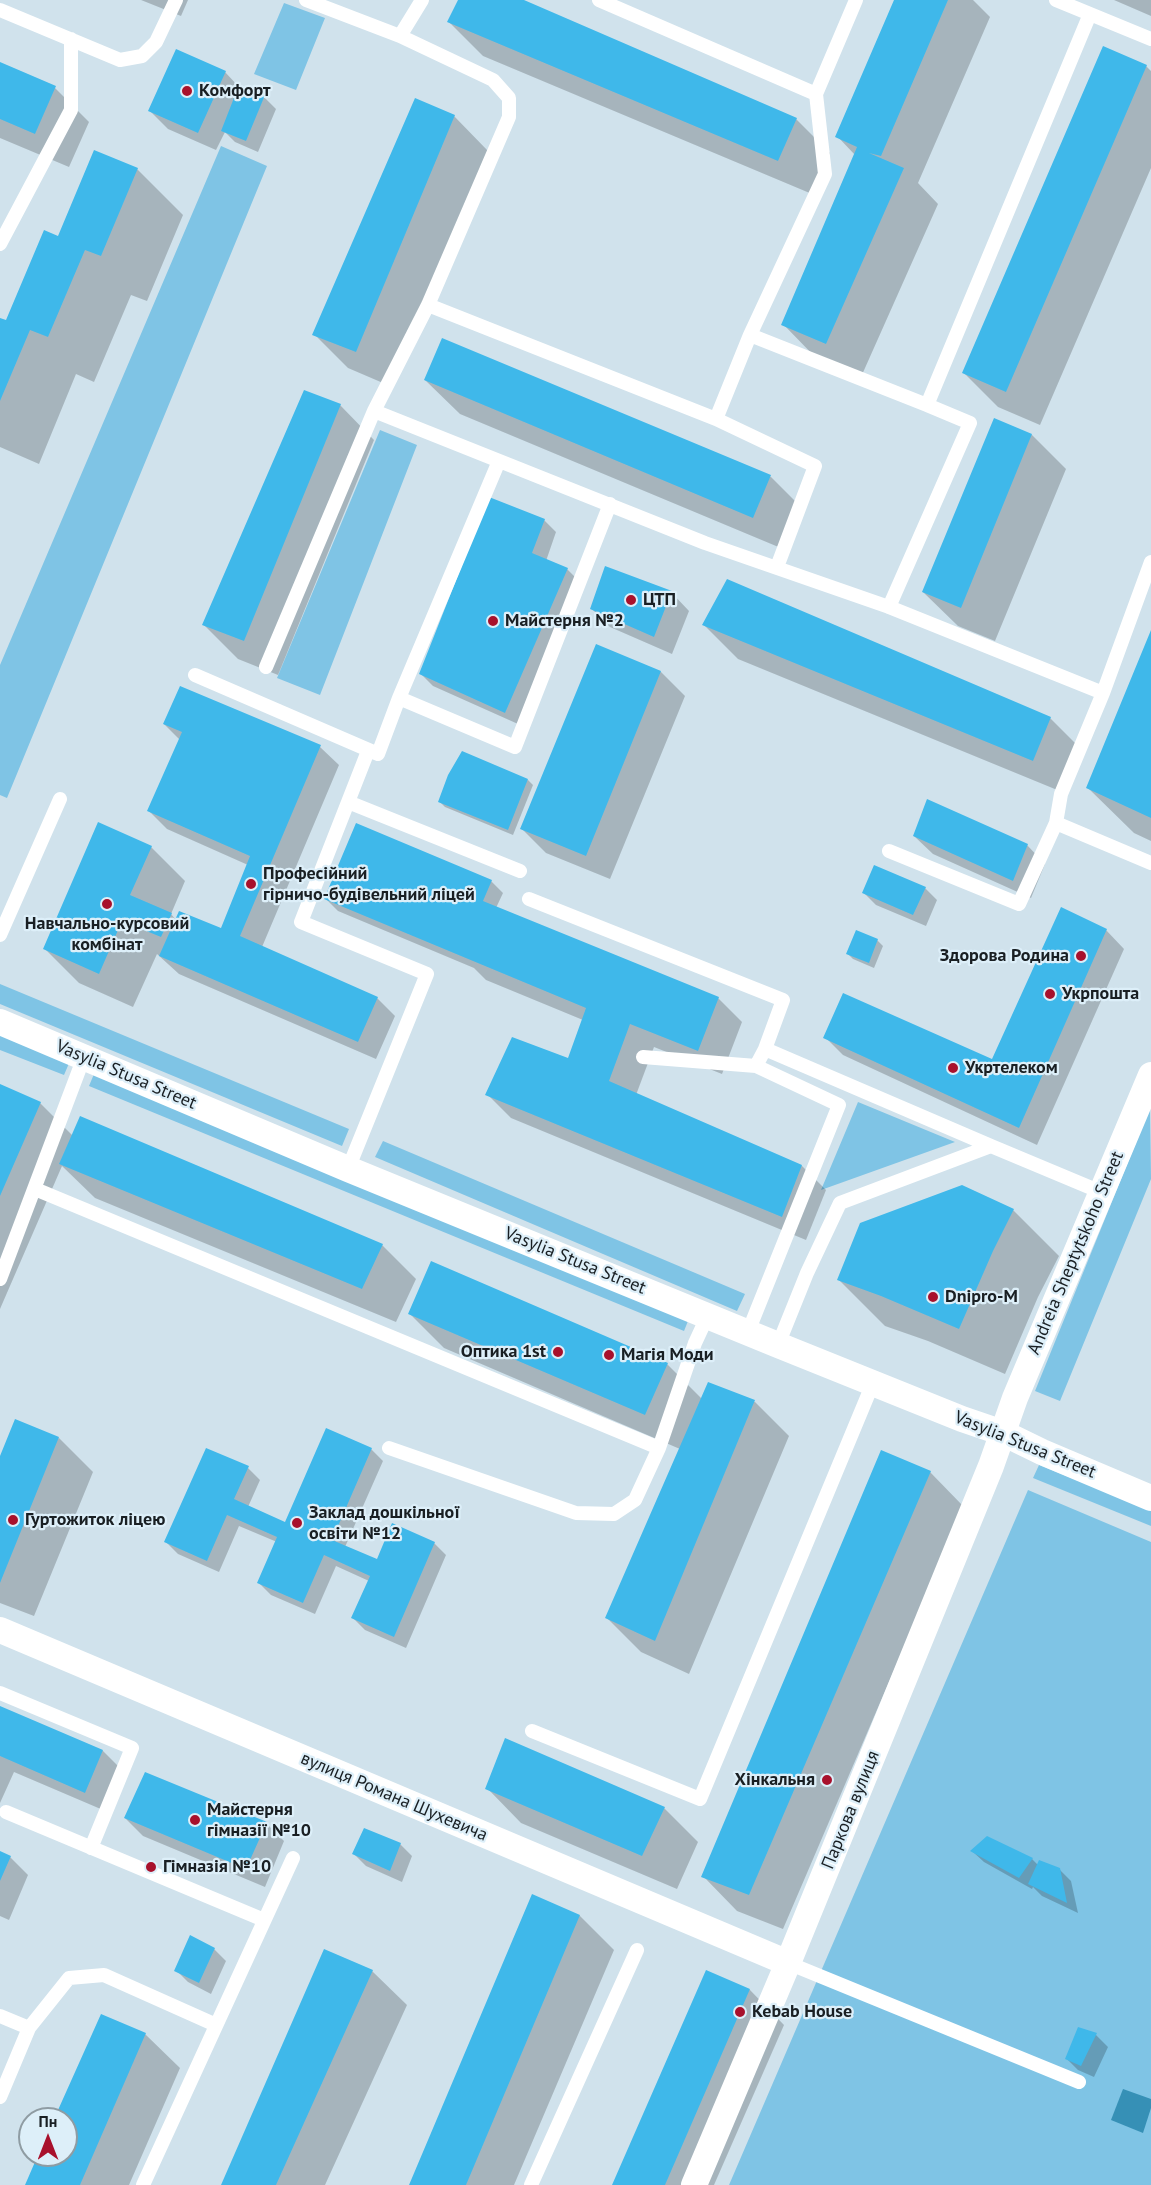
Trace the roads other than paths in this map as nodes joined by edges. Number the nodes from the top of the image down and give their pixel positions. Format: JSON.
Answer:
{"nodes":[{"id":1,"x":176,"y":0,"type":"edge"},
{"id":2,"x":306,"y":0,"type":"edge"},
{"id":3,"x":422,"y":0,"type":"edge"},
{"id":4,"x":599,"y":0,"type":"edge"},
{"id":5,"x":856,"y":0,"type":"edge"},
{"id":6,"x":1056,"y":0,"type":"edge"},
{"id":7,"x":0,"y":10,"type":"edge"},
{"id":8,"x":1090,"y":14,"type":"junction"},
{"id":9,"x":400,"y":36,"type":"junction"},
{"id":10,"x":71,"y":39,"type":"junction"},
{"id":11,"x":1151,"y":39,"type":"edge"},
{"id":12,"x":816,"y":94,"type":"junction"},
{"id":13,"x":0,"y":244,"type":"edge"},
{"id":14,"x":428,"y":304,"type":"junction"},
{"id":15,"x":750,"y":334,"type":"junction"},
{"id":16,"x":927,"y":405,"type":"junction"},
{"id":17,"x":374,"y":411,"type":"junction"},
{"id":18,"x":716,"y":419,"type":"junction"},
{"id":19,"x":499,"y":461,"type":"junction"},
{"id":20,"x":610,"y":504,"type":"junction"},
{"id":21,"x":1151,"y":562,"type":"edge"},
{"id":22,"x":777,"y":567,"type":"junction"},
{"id":23,"x":889,"y":607,"type":"junction"},
{"id":24,"x":266,"y":667,"type":"dead end"},
{"id":25,"x":195,"y":675,"type":"dead end"},
{"id":26,"x":1103,"y":693,"type":"junction"},
{"id":27,"x":399,"y":698,"type":"junction"},
{"id":28,"x":368,"y":751,"type":"junction"},
{"id":29,"x":60,"y":799,"type":"dead end"},
{"id":30,"x":348,"y":802,"type":"junction"},
{"id":31,"x":1056,"y":824,"type":"junction"},
{"id":32,"x":889,"y":851,"type":"dead end"},
{"id":33,"x":1151,"y":863,"type":"edge"},
{"id":34,"x":520,"y":871,"type":"dead end"},
{"id":35,"x":529,"y":899,"type":"dead end"},
{"id":36,"x":0,"y":934,"type":"edge"},
{"id":37,"x":0,"y":1022,"type":"edge"},
{"id":38,"x":765,"y":1049,"type":"junction"},
{"id":39,"x":643,"y":1057,"type":"dead end"},
{"id":40,"x":84,"y":1058,"type":"junction"},
{"id":41,"x":756,"y":1066,"type":"junction"},
{"id":42,"x":1149,"y":1083,"type":"edge"},
{"id":43,"x":991,"y":1146,"type":"junction"},
{"id":44,"x":348,"y":1169,"type":"junction"},
{"id":45,"x":34,"y":1189,"type":"junction"},
{"id":46,"x":1101,"y":1192,"type":"junction"},
{"id":47,"x":0,"y":1279,"type":"edge"},
{"id":48,"x":708,"y":1315,"type":"junction"},
{"id":49,"x":748,"y":1332,"type":"junction"},
{"id":50,"x":778,"y":1345,"type":"junction"},
{"id":51,"x":873,"y":1383,"type":"junction"},
{"id":52,"x":1003,"y":1433,"type":"junction"},
{"id":53,"x":389,"y":1448,"type":"dead end"},
{"id":54,"x":659,"y":1448,"type":"junction"},
{"id":55,"x":1151,"y":1498,"type":"edge"},
{"id":56,"x":0,"y":1630,"type":"edge"},
{"id":57,"x":0,"y":1693,"type":"edge"},
{"id":58,"x":532,"y":1731,"type":"dead end"},
{"id":59,"x":6,"y":1812,"type":"dead end"},
{"id":60,"x":91,"y":1848,"type":"junction"},
{"id":61,"x":292,"y":1858,"type":"dead end"},
{"id":62,"x":264,"y":1920,"type":"junction"},
{"id":63,"x":637,"y":1950,"type":"dead end"},
{"id":64,"x":788,"y":1963,"type":"junction"},
{"id":65,"x":0,"y":2016,"type":"edge"},
{"id":66,"x":216,"y":2025,"type":"junction"},
{"id":67,"x":29,"y":2028,"type":"junction"},
{"id":68,"x":1078,"y":2082,"type":"dead end"},
{"id":69,"x":0,"y":2097,"type":"edge"},
{"id":70,"x":143,"y":2185,"type":"edge"},
{"id":71,"x":531,"y":2185,"type":"edge"},
{"id":72,"x":694,"y":2185,"type":"edge"}],
"edges":[{"from":1,"to":10,"type":"lane"},
{"from":2,"to":9,"type":"lane"},
{"from":3,"to":9,"type":"lane"},
{"from":4,"to":12,"type":"lane"},
{"from":5,"to":12,"type":"lane"},
{"from":6,"to":8,"type":"lane"},
{"from":7,"to":10,"type":"lane"},
{"from":8,"to":11,"type":"lane"},
{"from":8,"to":16,"type":"lane"},
{"from":9,"to":14,"type":"lane"},
{"from":10,"to":13,"type":"lane"},
{"from":12,"to":15,"type":"lane"},
{"from":14,"to":17,"type":"lane"},
{"from":14,"to":18,"type":"lane"},
{"from":15,"to":16,"type":"lane"},
{"from":15,"to":18,"type":"lane"},
{"from":16,"to":23,"type":"lane"},
{"from":17,"to":19,"type":"lane"},
{"from":17,"to":24,"type":"lane"},
{"from":18,"to":22,"type":"lane"},
{"from":19,"to":20,"type":"lane"},
{"from":19,"to":27,"type":"lane"},
{"from":20,"to":22,"type":"lane"},
{"from":20,"to":27,"type":"lane"},
{"from":21,"to":26,"type":"lane"},
{"from":22,"to":23,"type":"lane"},
{"from":23,"to":26,"type":"lane"},
{"from":25,"to":28,"type":"lane"},
{"from":26,"to":31,"type":"lane"},
{"from":27,"to":28,"type":"lane"},
{"from":28,"to":30,"type":"lane"},
{"from":29,"to":36,"type":"lane"},
{"from":30,"to":34,"type":"lane"},
{"from":30,"to":44,"type":"lane"},
{"from":31,"to":32,"type":"lane"},
{"from":31,"to":33,"type":"lane"},
{"from":35,"to":38,"type":"lane"},
{"from":37,"to":40,"type":"street","name":"Vasylia Stusa Street"},
{"from":38,"to":41,"type":"lane"},
{"from":38,"to":43,"type":"lane"},
{"from":39,"to":41,"type":"lane"},
{"from":40,"to":44,"type":"street","name":"Vasylia Stusa Street"},
{"from":40,"to":45,"type":"lane"},
{"from":41,"to":49,"type":"lane"},
{"from":42,"to":46,"type":"street","name":"Andreia Sheptytskoho Street"},
{"from":43,"to":46,"type":"lane"},
{"from":43,"to":50,"type":"lane"},
{"from":44,"to":48,"type":"street","name":"Vasylia Stusa Street"},
{"from":45,"to":47,"type":"lane"},
{"from":45,"to":54,"type":"lane"},
{"from":46,"to":52,"type":"street","name":"Andreia Sheptytskoho Street"},
{"from":48,"to":49,"type":"street","name":"Vasylia Stusa Street"},
{"from":48,"to":54,"type":"lane"},
{"from":49,"to":50,"type":"street","name":"Vasylia Stusa Street"},
{"from":50,"to":51,"type":"street","name":"Vasylia Stusa Street"},
{"from":51,"to":52,"type":"street","name":"Vasylia Stusa Street"},
{"from":51,"to":58,"type":"lane"},
{"from":52,"to":55,"type":"street","name":"Vasylia Stusa Street"},
{"from":52,"to":64,"type":"street","name":"Паркова вулиця"},
{"from":53,"to":54,"type":"lane"},
{"from":56,"to":64,"type":"street","name":"вулиця Романа Шухевича"},
{"from":57,"to":60,"type":"lane"},
{"from":59,"to":60,"type":"lane"},
{"from":60,"to":62,"type":"lane"},
{"from":61,"to":62,"type":"lane"},
{"from":62,"to":66,"type":"lane"},
{"from":63,"to":71,"type":"lane"},
{"from":64,"to":68,"type":"lane"},
{"from":64,"to":72,"type":"street","name":"Паркова вулиця"},
{"from":65,"to":67,"type":"lane"},
{"from":66,"to":67,"type":"lane"},
{"from":66,"to":70,"type":"lane"},
{"from":67,"to":69,"type":"lane"}]}
